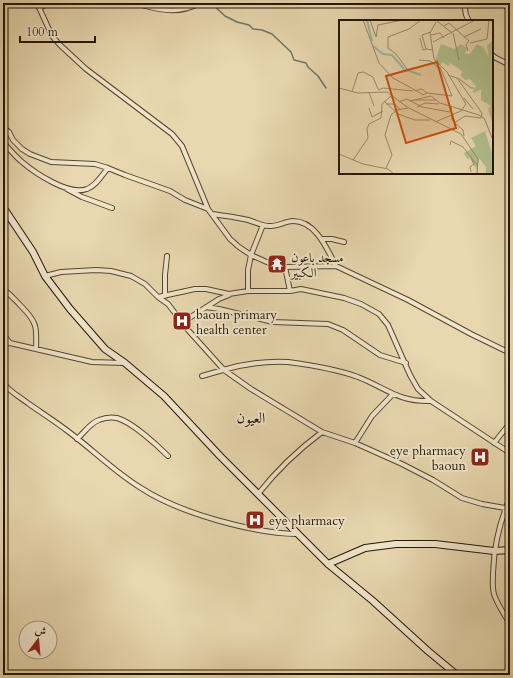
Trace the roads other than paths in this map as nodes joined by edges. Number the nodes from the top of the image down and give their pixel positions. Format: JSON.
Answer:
{"nodes":[{"id":1,"x":50,"y":3,"type":"edge"},
{"id":2,"x":133,"y":3,"type":"edge"},
{"id":3,"x":200,"y":3,"type":"edge"},
{"id":4,"x":464,"y":3,"type":"edge"},
{"id":5,"x":505,"y":3,"type":"edge"},
{"id":6,"x":38,"y":5,"type":"edge"},
{"id":7,"x":510,"y":10,"type":"edge"},
{"id":8,"x":469,"y":20,"type":"edge"},
{"id":9,"x":493,"y":55,"type":"edge"},
{"id":10,"x":510,"y":65,"type":"edge"},
{"id":11,"x":3,"y":127,"type":"edge"},
{"id":12,"x":3,"y":142,"type":"edge"},
{"id":13,"x":108,"y":168,"type":"junction"},
{"id":14,"x":64,"y":187,"type":"junction"},
{"id":15,"x":3,"y":206,"type":"edge"},
{"id":16,"x":112,"y":208,"type":"dead end"},
{"id":17,"x":208,"y":209,"type":"junction"},
{"id":18,"x":212,"y":214,"type":"junction"},
{"id":19,"x":263,"y":225,"type":"junction"},
{"id":20,"x":322,"y":239,"type":"junction"},
{"id":21,"x":344,"y":242,"type":"dead end"},
{"id":22,"x":251,"y":255,"type":"junction"},
{"id":23,"x":167,"y":256,"type":"dead end"},
{"id":24,"x":336,"y":266,"type":"junction"},
{"id":25,"x":285,"y":267,"type":"junction"},
{"id":26,"x":45,"y":276,"type":"junction"},
{"id":27,"x":3,"y":289,"type":"edge"},
{"id":28,"x":248,"y":291,"type":"junction"},
{"id":29,"x":290,"y":291,"type":"junction"},
{"id":30,"x":229,"y":294,"type":"junction"},
{"id":31,"x":165,"y":296,"type":"junction"},
{"id":32,"x":158,"y":297,"type":"junction"},
{"id":33,"x":206,"y":307,"type":"junction"},
{"id":34,"x":183,"y":322,"type":"junction"},
{"id":35,"x":3,"y":334,"type":"edge"},
{"id":36,"x":10,"y":343,"type":"junction"},
{"id":37,"x":3,"y":344,"type":"edge"},
{"id":38,"x":36,"y":349,"type":"junction"},
{"id":39,"x":510,"y":353,"type":"edge"},
{"id":40,"x":125,"y":363,"type":"junction"},
{"id":41,"x":406,"y":363,"type":"junction"},
{"id":42,"x":224,"y":370,"type":"junction"},
{"id":43,"x":202,"y":376,"type":"dead end"},
{"id":44,"x":3,"y":383,"type":"edge"},
{"id":45,"x":393,"y":394,"type":"junction"},
{"id":46,"x":431,"y":401,"type":"junction"},
{"id":47,"x":510,"y":423,"type":"edge"},
{"id":48,"x":322,"y":432,"type":"junction"},
{"id":49,"x":77,"y":439,"type":"junction"},
{"id":50,"x":354,"y":443,"type":"junction"},
{"id":51,"x":494,"y":443,"type":"junction"},
{"id":52,"x":510,"y":453,"type":"edge"},
{"id":53,"x":168,"y":456,"type":"dead end"},
{"id":54,"x":258,"y":494,"type":"junction"},
{"id":55,"x":510,"y":498,"type":"edge"},
{"id":56,"x":505,"y":508,"type":"junction"},
{"id":57,"x":297,"y":534,"type":"junction"},
{"id":58,"x":510,"y":550,"type":"edge"},
{"id":59,"x":494,"y":551,"type":"junction"},
{"id":60,"x":328,"y":564,"type":"junction"},
{"id":61,"x":510,"y":622,"type":"edge"},
{"id":62,"x":457,"y":675,"type":"edge"}],
"edges":[{"from":1,"to":6,"type":"street"},
{"from":2,"to":3,"type":"street"},
{"from":4,"to":8,"type":"street"},
{"from":5,"to":7,"type":"street"},
{"from":6,"to":17,"type":"street"},
{"from":9,"to":10,"type":"street"},
{"from":11,"to":13,"type":"street"},
{"from":12,"to":14,"type":"street"},
{"from":13,"to":14,"type":"street"},
{"from":13,"to":17,"type":"street"},
{"from":14,"to":16,"type":"street"},
{"from":15,"to":26,"type":"street"},
{"from":17,"to":18,"type":"street"},
{"from":18,"to":19,"type":"street"},
{"from":18,"to":22,"type":"street"},
{"from":19,"to":20,"type":"street"},
{"from":19,"to":22,"type":"street"},
{"from":20,"to":21,"type":"street"},
{"from":20,"to":24,"type":"street"},
{"from":22,"to":25,"type":"street"},
{"from":22,"to":28,"type":"street"},
{"from":23,"to":31,"type":"street"},
{"from":24,"to":25,"type":"street"},
{"from":24,"to":39,"type":"street"},
{"from":25,"to":29,"type":"street"},
{"from":26,"to":32,"type":"street"},
{"from":26,"to":40,"type":"street"},
{"from":27,"to":38,"type":"street"},
{"from":28,"to":29,"type":"street"},
{"from":28,"to":30,"type":"street"},
{"from":29,"to":41,"type":"street"},
{"from":30,"to":31,"type":"street"},
{"from":30,"to":33,"type":"street"},
{"from":31,"to":32,"type":"street"},
{"from":32,"to":34,"type":"street"},
{"from":33,"to":34,"type":"street"},
{"from":33,"to":41,"type":"street"},
{"from":34,"to":42,"type":"street"},
{"from":35,"to":36,"type":"street"},
{"from":36,"to":37,"type":"street"},
{"from":36,"to":38,"type":"street"},
{"from":38,"to":40,"type":"street"},
{"from":40,"to":54,"type":"street"},
{"from":41,"to":46,"type":"street"},
{"from":42,"to":43,"type":"street"},
{"from":42,"to":45,"type":"street"},
{"from":42,"to":48,"type":"street"},
{"from":44,"to":49,"type":"street"},
{"from":45,"to":46,"type":"street"},
{"from":45,"to":50,"type":"street"},
{"from":46,"to":51,"type":"street"},
{"from":47,"to":51,"type":"street"},
{"from":48,"to":50,"type":"street"},
{"from":48,"to":54,"type":"street"},
{"from":49,"to":53,"type":"street"},
{"from":49,"to":57,"type":"street"},
{"from":50,"to":56,"type":"street"},
{"from":51,"to":52,"type":"street"},
{"from":54,"to":57,"type":"street"},
{"from":55,"to":56,"type":"street"},
{"from":56,"to":59,"type":"street"},
{"from":57,"to":60,"type":"street"},
{"from":58,"to":59,"type":"street"},
{"from":59,"to":60,"type":"street"},
{"from":59,"to":61,"type":"street"},
{"from":60,"to":62,"type":"street"}]}
